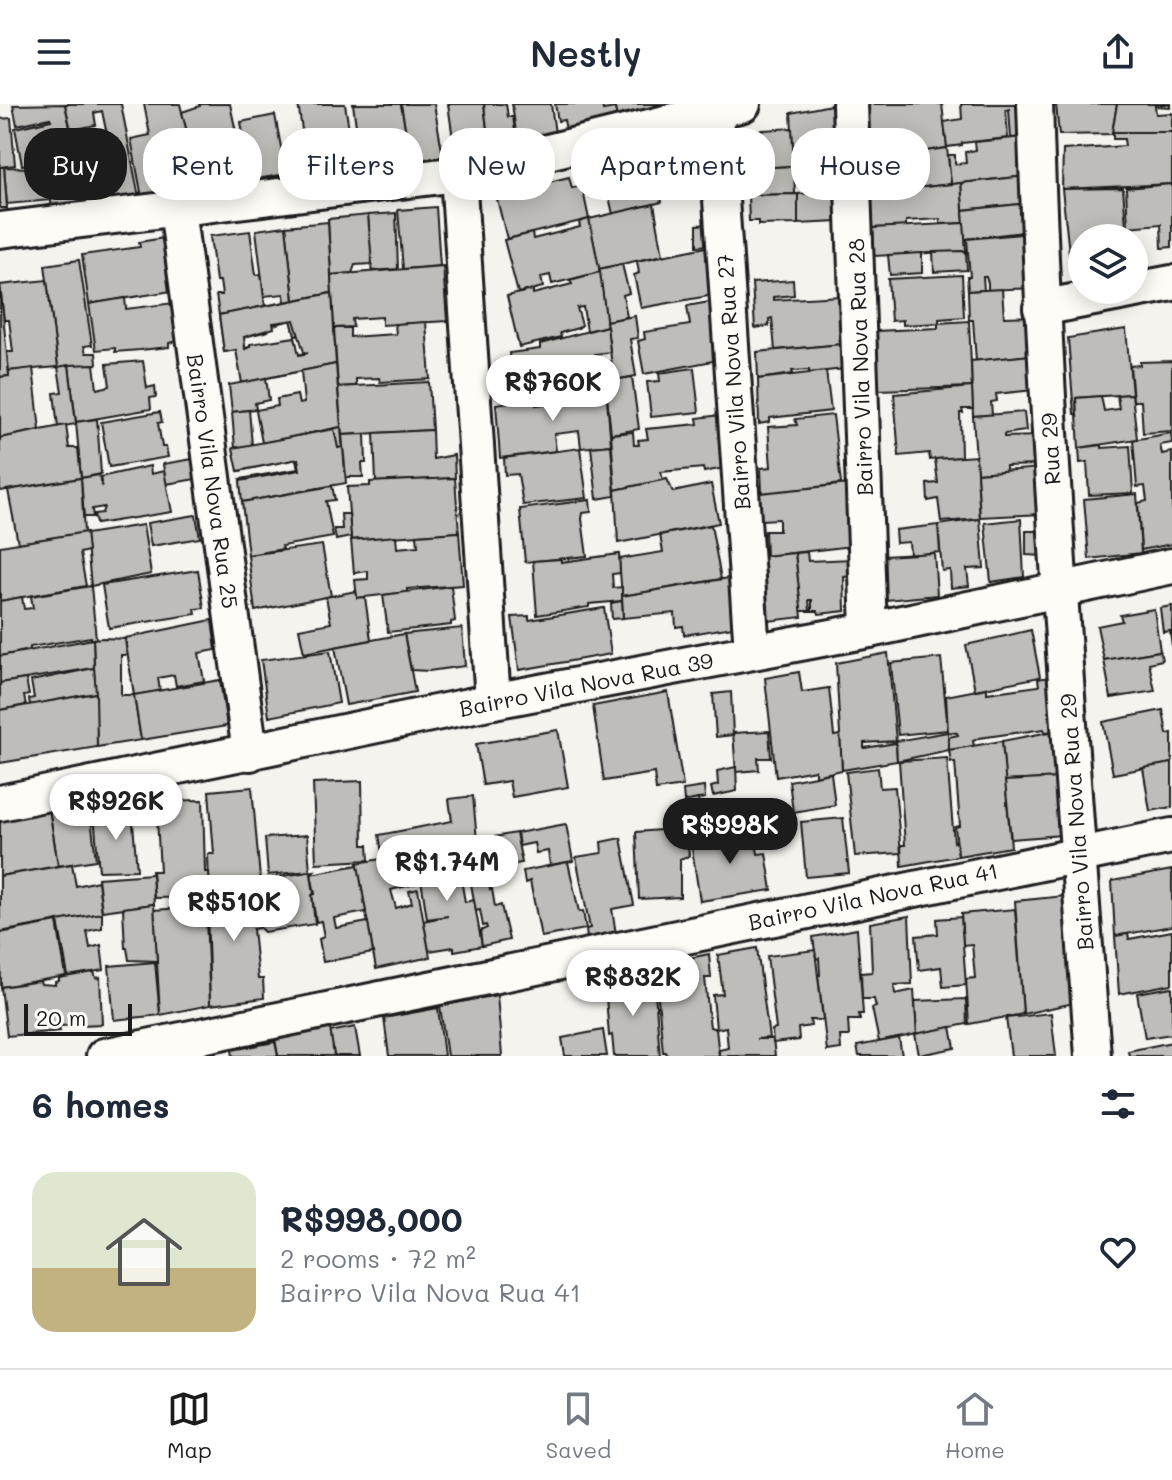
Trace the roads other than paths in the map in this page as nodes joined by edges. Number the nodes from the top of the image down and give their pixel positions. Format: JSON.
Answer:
{"nodes":[{"id":1,"x":850,"y":104,"type":"edge"},
{"id":2,"x":1035,"y":104,"type":"edge"},
{"id":3,"x":729,"y":108,"type":"edge"},
{"id":4,"x":555,"y":150,"type":"edge"},
{"id":5,"x":439,"y":176,"type":"edge"},
{"id":6,"x":460,"y":200,"type":"edge"},
{"id":7,"x":177,"y":209,"type":"junction"},
{"id":8,"x":0,"y":230,"type":"edge"},
{"id":9,"x":1172,"y":283,"type":"edge"},
{"id":10,"x":1041,"y":308,"type":"junction"},
{"id":11,"x":1172,"y":566,"type":"edge"},
{"id":12,"x":1058,"y":589,"type":"junction"},
{"id":13,"x":869,"y":630,"type":"junction"},
{"id":14,"x":752,"y":651,"type":"junction"},
{"id":15,"x":493,"y":701,"type":"junction"},
{"id":16,"x":250,"y":753,"type":"junction"},
{"id":17,"x":0,"y":803,"type":"edge"},
{"id":18,"x":1172,"y":836,"type":"edge"},
{"id":19,"x":1079,"y":854,"type":"junction"},
{"id":20,"x":104,"y":1056,"type":"edge"},
{"id":21,"x":1093,"y":1056,"type":"edge"}],
"edges":[{"from":1,"to":13,"type":"street","name":"Bairro Vila Nova Rua 28"},
{"from":2,"to":10,"type":"street"},
{"from":3,"to":4,"type":"street"},
{"from":3,"to":14,"type":"street","name":"Bairro Vila Nova Rua 27"},
{"from":5,"to":7,"type":"street"},
{"from":6,"to":15,"type":"street"},
{"from":7,"to":8,"type":"street"},
{"from":7,"to":16,"type":"street","name":"Bairro Vila Nova Rua 25"},
{"from":9,"to":10,"type":"street"},
{"from":10,"to":12,"type":"street","name":"Rua 29"},
{"from":11,"to":12,"type":"street","name":"Bairro Vila Nova Rua 39"},
{"from":12,"to":13,"type":"street","name":"Bairro Vila Nova Rua 39"},
{"from":12,"to":19,"type":"street","name":"Bairro Vila Nova Rua 29"},
{"from":13,"to":14,"type":"street","name":"Bairro Vila Nova Rua 39"},
{"from":14,"to":15,"type":"street","name":"Bairro Vila Nova Rua 39"},
{"from":15,"to":16,"type":"street","name":"Bairro Vila Nova Rua 39"},
{"from":16,"to":17,"type":"street","name":"Bairro Vila Nova Rua 39"},
{"from":18,"to":19,"type":"street","name":"Bairro Vila Nova Rua 41"},
{"from":19,"to":20,"type":"street","name":"Bairro Vila Nova Rua 41"},
{"from":19,"to":21,"type":"street","name":"Bairro Vila Nova Rua 29"}]}
